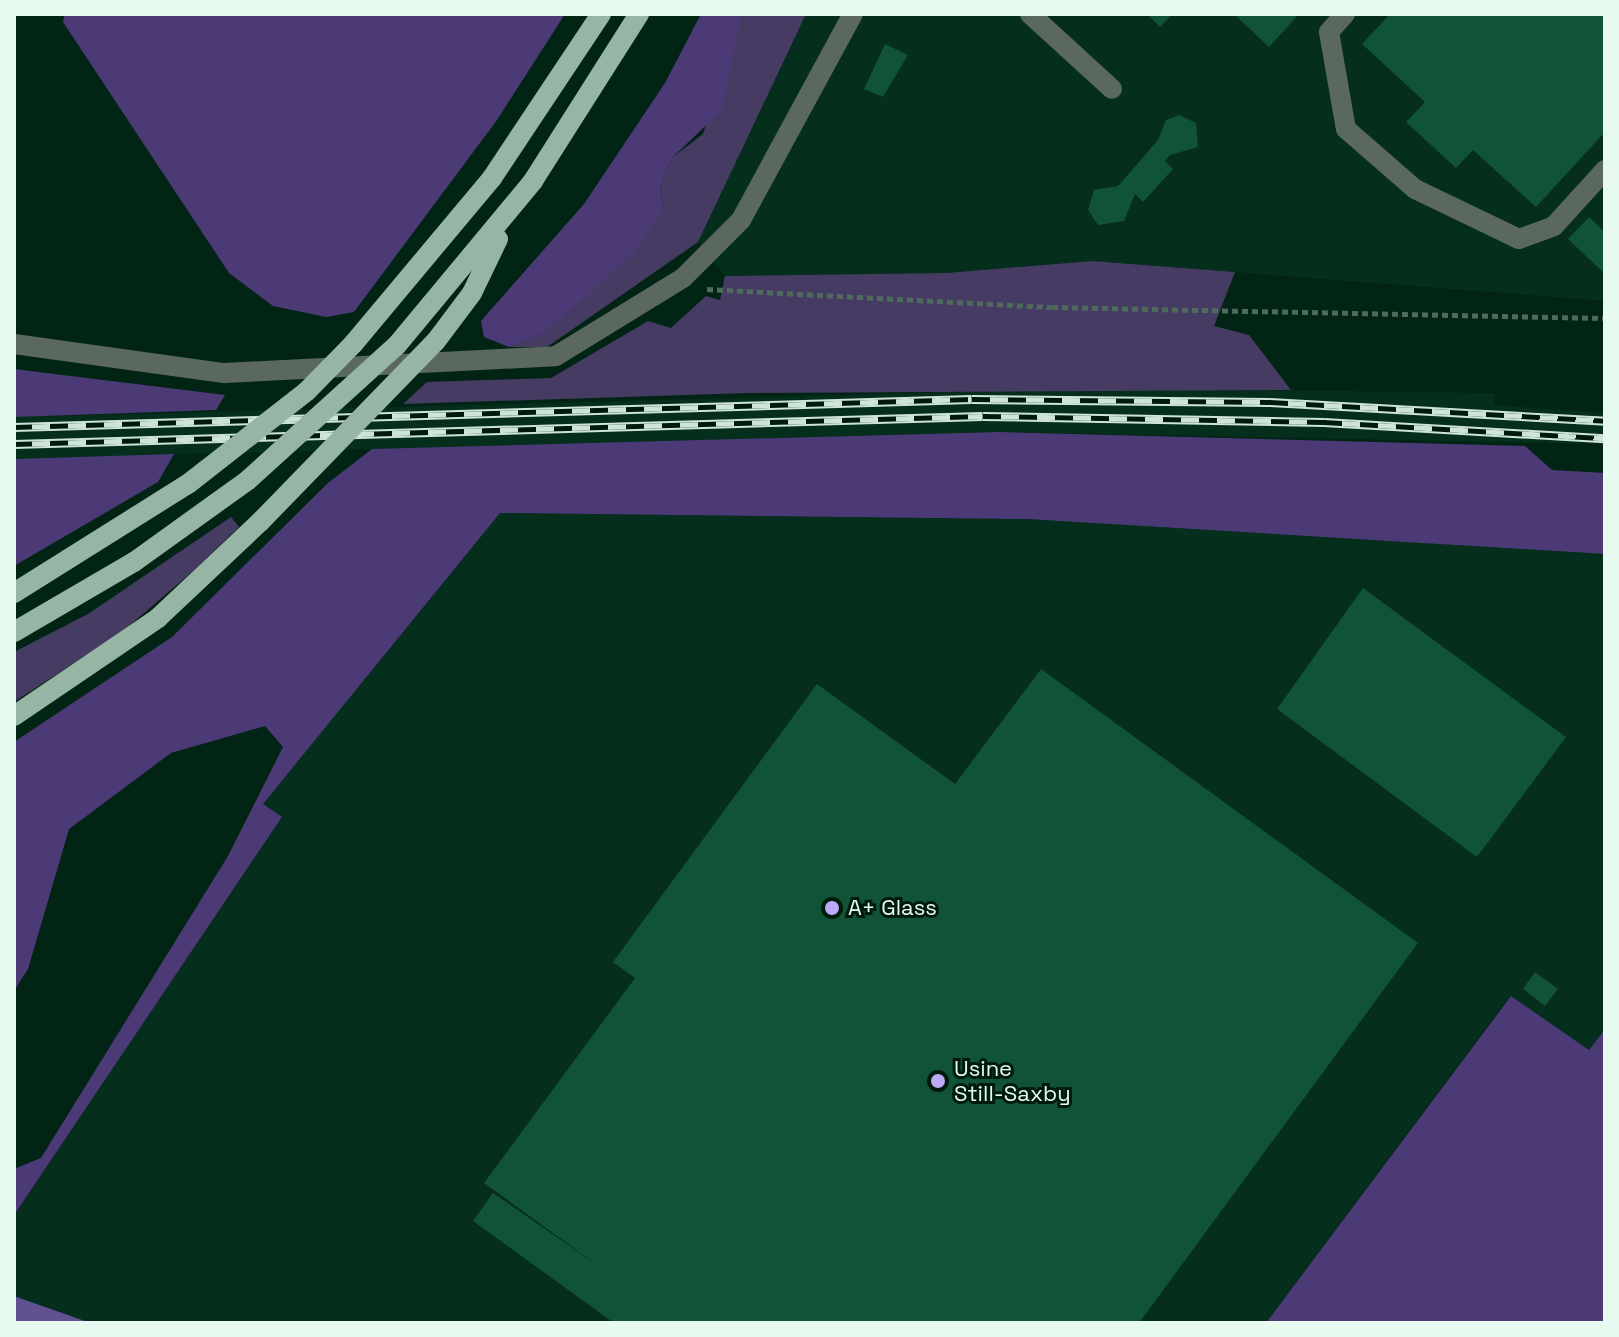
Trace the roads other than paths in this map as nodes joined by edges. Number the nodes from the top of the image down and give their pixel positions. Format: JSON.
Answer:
{"nodes":[{"id":1,"x":601,"y":14,"type":"edge"},
{"id":2,"x":639,"y":14,"type":"edge"},
{"id":3,"x":853,"y":14,"type":"edge"},
{"id":4,"x":1030,"y":14,"type":"edge"},
{"id":5,"x":1345,"y":14,"type":"edge"},
{"id":6,"x":1112,"y":89,"type":"dead end"},
{"id":7,"x":1605,"y":170,"type":"edge"},
{"id":8,"x":514,"y":206,"type":"junction"},
{"id":9,"x":14,"y":344,"type":"edge"},
{"id":10,"x":14,"y":593,"type":"edge"},
{"id":11,"x":14,"y":632,"type":"edge"},
{"id":12,"x":14,"y":716,"type":"edge"}],
"edges":[{"from":1,"to":10,"type":"main road","bridge":true},
{"from":2,"to":8,"type":"main road"},
{"from":3,"to":9,"type":"street"},
{"from":4,"to":6,"type":"street"},
{"from":5,"to":7,"type":"street"},
{"from":8,"to":11,"type":"main road","bridge":true},
{"from":8,"to":12,"type":"main road","bridge":true}]}
